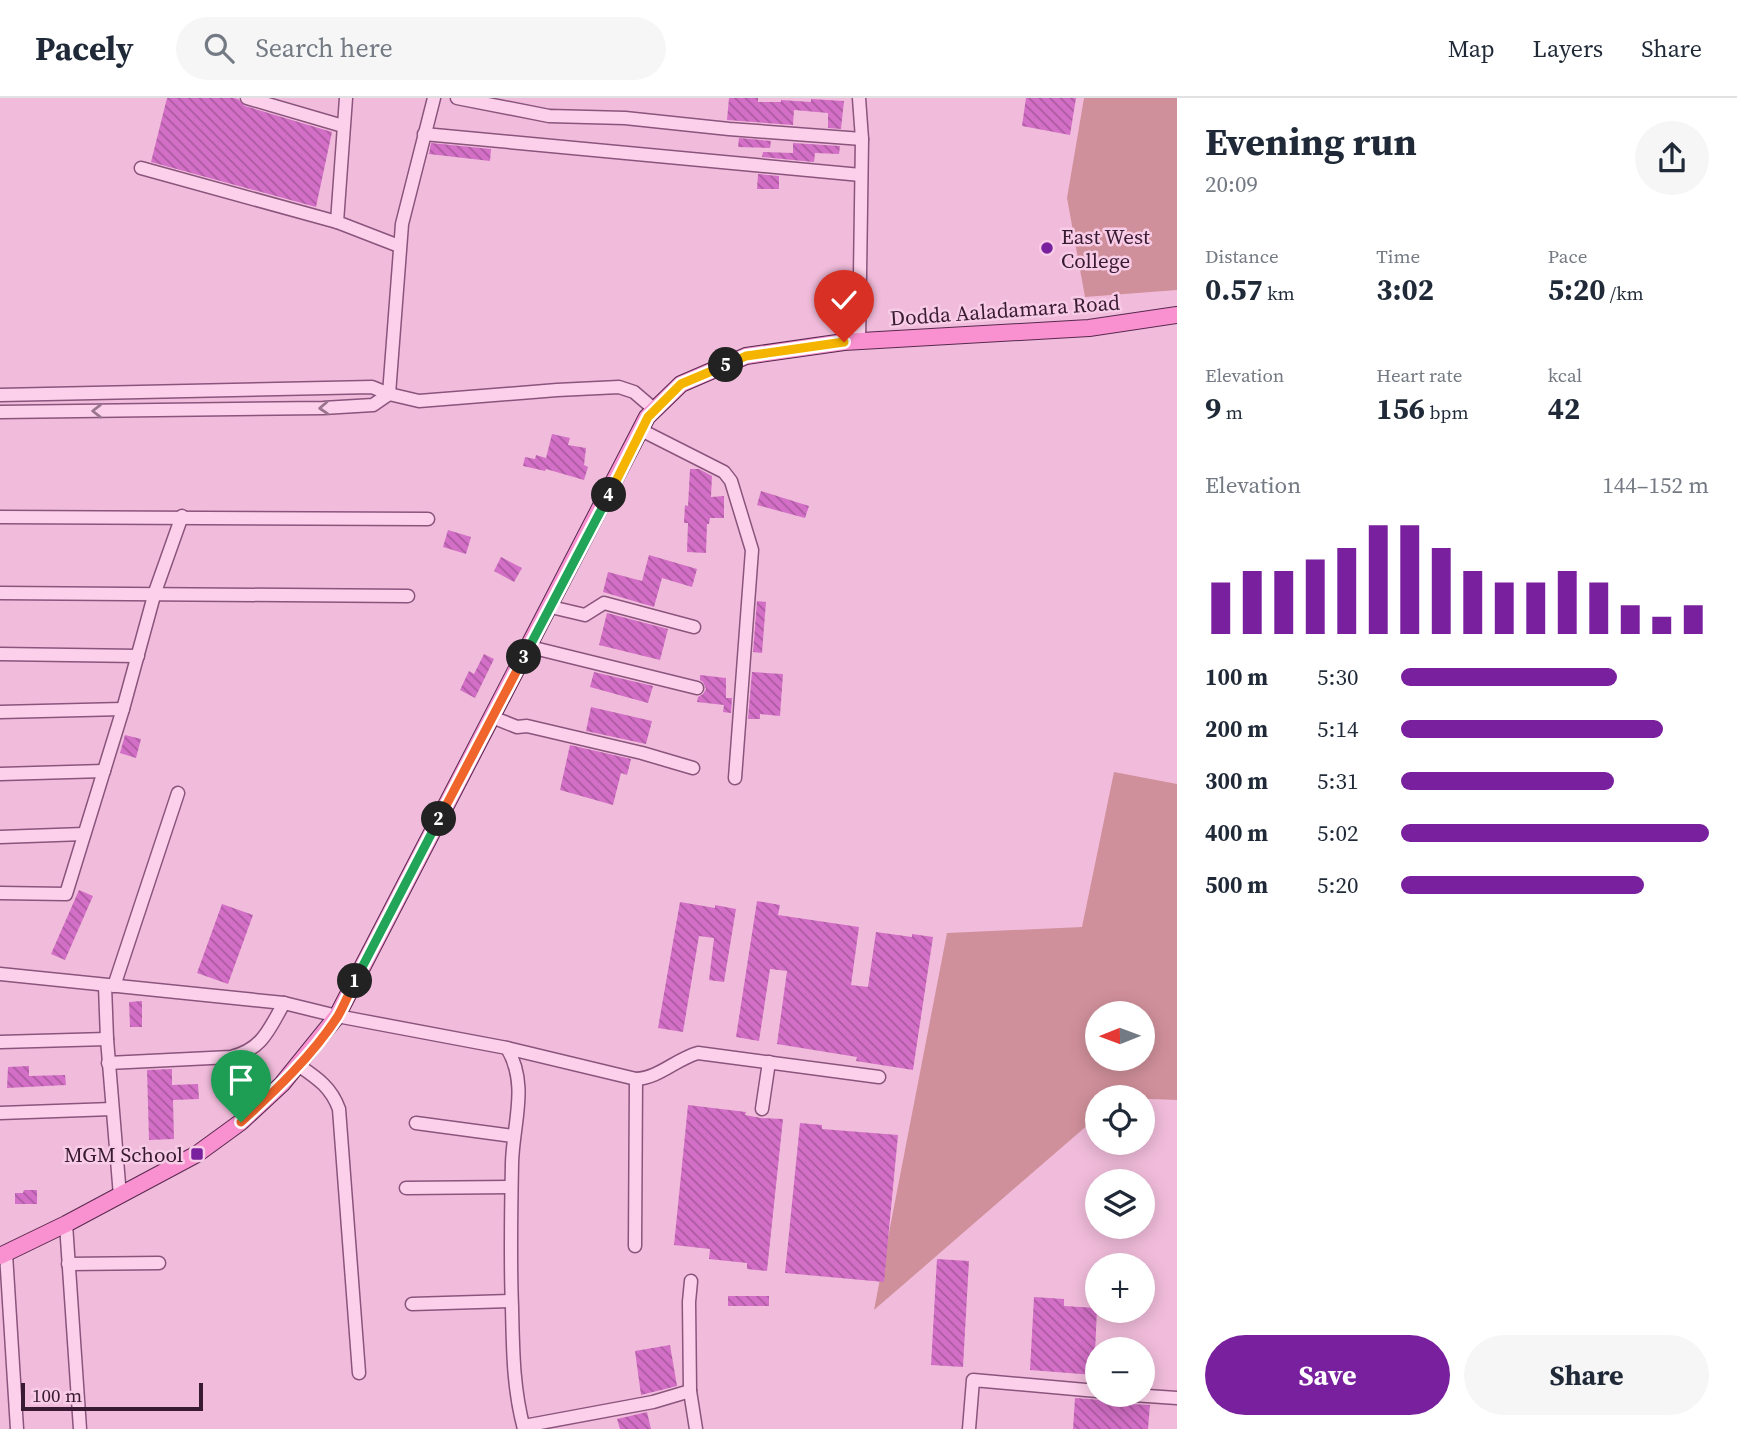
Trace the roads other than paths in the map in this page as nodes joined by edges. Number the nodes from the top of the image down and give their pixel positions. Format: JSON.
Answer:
{"nodes":[{"id":1,"x":247,"y":98,"type":"edge"},
{"id":2,"x":346,"y":98,"type":"edge"},
{"id":3,"x":434,"y":98,"type":"edge"},
{"id":4,"x":457,"y":98,"type":"edge"},
{"id":5,"x":859,"y":98,"type":"edge"},
{"id":6,"x":343,"y":126,"type":"junction"},
{"id":7,"x":424,"y":134,"type":"junction"},
{"id":8,"x":862,"y":139,"type":"junction"},
{"id":9,"x":141,"y":168,"type":"dead end"},
{"id":10,"x":862,"y":175,"type":"junction"},
{"id":11,"x":337,"y":222,"type":"junction"},
{"id":12,"x":399,"y":246,"type":"junction"},
{"id":13,"x":1177,"y":314,"type":"edge"},
{"id":14,"x":859,"y":341,"type":"junction"},
{"id":15,"x":389,"y":394,"type":"junction"},
{"id":16,"x":0,"y":395,"type":"edge"},
{"id":17,"x":655,"y":410,"type":"junction"},
{"id":18,"x":0,"y":412,"type":"edge"},
{"id":19,"x":641,"y":430,"type":"junction"},
{"id":20,"x":183,"y":516,"type":"junction"},
{"id":21,"x":0,"y":517,"type":"edge"},
{"id":22,"x":428,"y":519,"type":"dead end"},
{"id":23,"x":155,"y":592,"type":"junction"},
{"id":24,"x":0,"y":593,"type":"edge"},
{"id":25,"x":408,"y":596,"type":"dead end"},
{"id":26,"x":551,"y":607,"type":"junction"},
{"id":27,"x":694,"y":627,"type":"dead end"},
{"id":28,"x":530,"y":647,"type":"junction"},
{"id":29,"x":0,"y":654,"type":"edge"},
{"id":30,"x":138,"y":656,"type":"junction"},
{"id":31,"x":697,"y":688,"type":"dead end"},
{"id":32,"x":123,"y":709,"type":"junction"},
{"id":33,"x":0,"y":712,"type":"edge"},
{"id":34,"x":492,"y":717,"type":"junction"},
{"id":35,"x":693,"y":768,"type":"dead end"},
{"id":36,"x":104,"y":771,"type":"junction"},
{"id":37,"x":0,"y":774,"type":"edge"},
{"id":38,"x":735,"y":778,"type":"dead end"},
{"id":39,"x":178,"y":793,"type":"dead end"},
{"id":40,"x":84,"y":834,"type":"junction"},
{"id":41,"x":0,"y":837,"type":"edge"},
{"id":42,"x":0,"y":893,"type":"edge"},
{"id":43,"x":0,"y":974,"type":"edge"},
{"id":44,"x":110,"y":986,"type":"junction"},
{"id":45,"x":284,"y":1003,"type":"junction"},
{"id":46,"x":337,"y":1016,"type":"junction"},
{"id":47,"x":107,"y":1039,"type":"junction"},
{"id":48,"x":0,"y":1042,"type":"edge"},
{"id":49,"x":507,"y":1048,"type":"junction"},
{"id":50,"x":769,"y":1062,"type":"junction"},
{"id":51,"x":108,"y":1063,"type":"junction"},
{"id":52,"x":298,"y":1065,"type":"junction"},
{"id":53,"x":879,"y":1077,"type":"dead end"},
{"id":54,"x":636,"y":1079,"type":"junction"},
{"id":55,"x":112,"y":1109,"type":"junction"},
{"id":56,"x":762,"y":1109,"type":"dead end"},
{"id":57,"x":0,"y":1113,"type":"edge"},
{"id":58,"x":416,"y":1123,"type":"dead end"},
{"id":59,"x":513,"y":1136,"type":"junction"},
{"id":60,"x":512,"y":1187,"type":"junction"},
{"id":61,"x":406,"y":1188,"type":"dead end"},
{"id":62,"x":120,"y":1196,"type":"junction"},
{"id":63,"x":66,"y":1224,"type":"junction"},
{"id":64,"x":635,"y":1246,"type":"dead end"},
{"id":65,"x":3,"y":1255,"type":"edge"},
{"id":66,"x":159,"y":1263,"type":"dead end"},
{"id":67,"x":68,"y":1264,"type":"junction"},
{"id":68,"x":691,"y":1281,"type":"dead end"},
{"id":69,"x":512,"y":1301,"type":"junction"},
{"id":70,"x":412,"y":1304,"type":"dead end"},
{"id":71,"x":359,"y":1373,"type":"dead end"},
{"id":72,"x":1085,"y":1390,"type":"edge"},
{"id":73,"x":690,"y":1391,"type":"junction"},
{"id":74,"x":1155,"y":1396,"type":"edge"},
{"id":75,"x":1177,"y":1398,"type":"edge"},
{"id":76,"x":524,"y":1428,"type":"edge"},
{"id":77,"x":17,"y":1429,"type":"edge"},
{"id":78,"x":80,"y":1429,"type":"edge"},
{"id":79,"x":696,"y":1429,"type":"edge"},
{"id":80,"x":969,"y":1429,"type":"edge"}],
"edges":[{"from":1,"to":6,"type":"street"},
{"from":2,"to":6,"type":"street"},
{"from":3,"to":7,"type":"street"},
{"from":4,"to":8,"type":"street"},
{"from":5,"to":8,"type":"street"},
{"from":6,"to":11,"type":"street"},
{"from":7,"to":10,"type":"street"},
{"from":7,"to":12,"type":"street"},
{"from":8,"to":10,"type":"street"},
{"from":9,"to":11,"type":"street"},
{"from":10,"to":14,"type":"street"},
{"from":11,"to":12,"type":"street"},
{"from":12,"to":15,"type":"street"},
{"from":13,"to":14,"type":"main road","name":"Dodda Aaladamara Road"},
{"from":14,"to":17,"type":"main road","name":"Dodda Aaladamara Road"},
{"from":15,"to":16,"type":"street"},
{"from":15,"to":17,"type":"street"},
{"from":15,"to":18,"type":"street","one_way":true},
{"from":17,"to":19,"type":"main road","name":"Dodda Aaladamara Road"},
{"from":19,"to":26,"type":"main road","name":"Dodda Aaladamara Road"},
{"from":19,"to":38,"type":"street"},
{"from":20,"to":21,"type":"street"},
{"from":20,"to":22,"type":"street"},
{"from":20,"to":23,"type":"street"},
{"from":23,"to":24,"type":"street"},
{"from":23,"to":25,"type":"street"},
{"from":23,"to":30,"type":"street"},
{"from":26,"to":27,"type":"street"},
{"from":26,"to":28,"type":"main road","name":"Dodda Aaladamara Road"},
{"from":28,"to":31,"type":"street"},
{"from":28,"to":34,"type":"main road","name":"Dodda Aaladamara Road"},
{"from":29,"to":30,"type":"street"},
{"from":30,"to":32,"type":"street"},
{"from":32,"to":33,"type":"street"},
{"from":32,"to":36,"type":"street"},
{"from":34,"to":35,"type":"street"},
{"from":34,"to":46,"type":"main road","name":"Dodda Aaladamara Road"},
{"from":36,"to":37,"type":"street"},
{"from":36,"to":40,"type":"street"},
{"from":39,"to":44,"type":"street"},
{"from":40,"to":41,"type":"street"},
{"from":40,"to":42,"type":"street"},
{"from":43,"to":44,"type":"street"},
{"from":44,"to":45,"type":"street"},
{"from":44,"to":47,"type":"street"},
{"from":45,"to":46,"type":"street"},
{"from":45,"to":51,"type":"street"},
{"from":46,"to":49,"type":"street"},
{"from":46,"to":52,"type":"main road","name":"Dodda Aaladamara Road"},
{"from":47,"to":48,"type":"street"},
{"from":47,"to":51,"type":"street"},
{"from":49,"to":54,"type":"street"},
{"from":49,"to":59,"type":"street"},
{"from":50,"to":53,"type":"street"},
{"from":50,"to":54,"type":"street"},
{"from":50,"to":56,"type":"street"},
{"from":51,"to":55,"type":"street"},
{"from":52,"to":62,"type":"main road","name":"Dodda Aaladamara Road"},
{"from":52,"to":71,"type":"street"},
{"from":54,"to":64,"type":"street"},
{"from":55,"to":57,"type":"street"},
{"from":55,"to":62,"type":"street"},
{"from":58,"to":59,"type":"street"},
{"from":59,"to":60,"type":"street"},
{"from":60,"to":61,"type":"street"},
{"from":60,"to":69,"type":"street"},
{"from":62,"to":63,"type":"main road","name":"Dodda Aaladamara Road"},
{"from":63,"to":65,"type":"main road","name":"Dodda Aaladamara Road"},
{"from":63,"to":67,"type":"street"},
{"from":65,"to":77,"type":"street"},
{"from":66,"to":67,"type":"street"},
{"from":67,"to":78,"type":"street"},
{"from":68,"to":73,"type":"street"},
{"from":69,"to":70,"type":"street"},
{"from":69,"to":76,"type":"street"},
{"from":72,"to":80,"type":"street"},
{"from":73,"to":76,"type":"street"},
{"from":73,"to":79,"type":"street"},
{"from":74,"to":75,"type":"street"}]}
